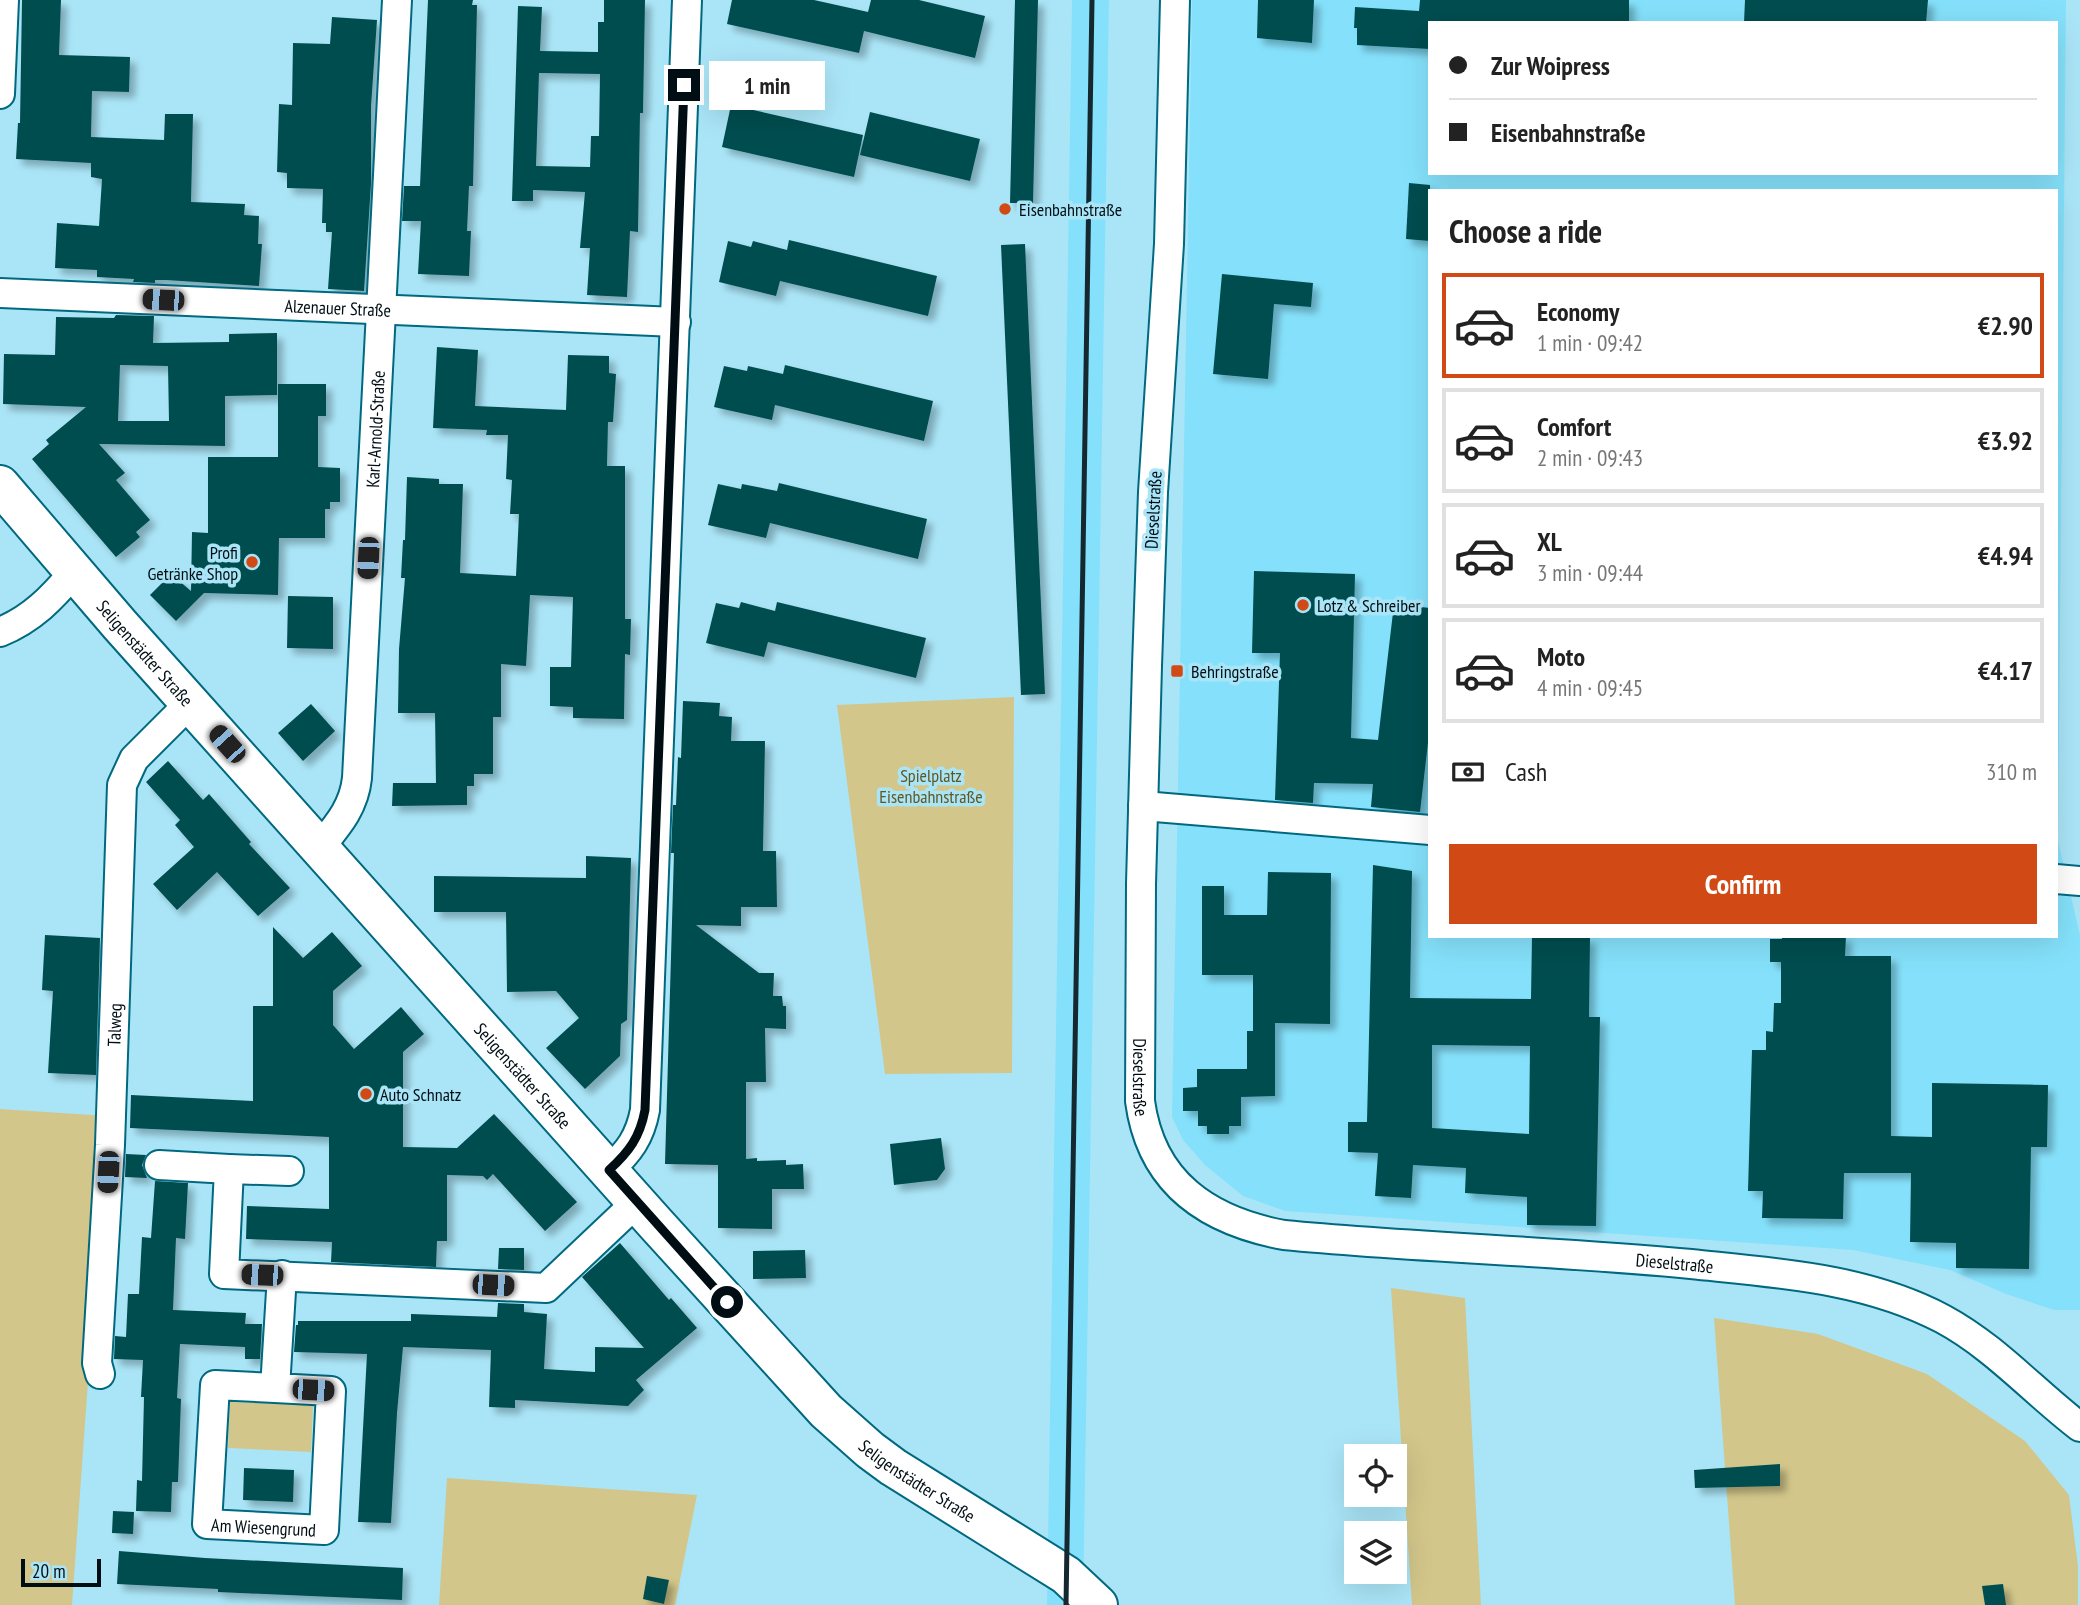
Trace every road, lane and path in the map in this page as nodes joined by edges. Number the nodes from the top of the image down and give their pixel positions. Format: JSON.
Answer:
{"nodes":[{"id":1,"x":4,"y":0,"type":"edge"},
{"id":2,"x":397,"y":0,"type":"edge"},
{"id":3,"x":687,"y":0,"type":"edge"},
{"id":4,"x":1175,"y":0,"type":"edge"},
{"id":5,"x":0,"y":93,"type":"edge"},
{"id":6,"x":0,"y":293,"type":"edge"},
{"id":7,"x":381,"y":311,"type":"junction"},
{"id":8,"x":676,"y":322,"type":"junction"},
{"id":9,"x":0,"y":485,"type":"edge"},
{"id":10,"x":74,"y":572,"type":"junction"},
{"id":11,"x":0,"y":632,"type":"edge"},
{"id":12,"x":190,"y":703,"type":"junction"},
{"id":13,"x":1143,"y":806,"type":"junction"},
{"id":14,"x":1428,"y":830,"type":"edge"},
{"id":15,"x":320,"y":846,"type":"junction"},
{"id":16,"x":2058,"y":879,"type":"edge"},
{"id":17,"x":2080,"y":881,"type":"edge"},
{"id":18,"x":159,"y":1165,"type":"dead end"},
{"id":19,"x":229,"y":1168,"type":"junction"},
{"id":20,"x":609,"y":1170,"type":"junction"},
{"id":21,"x":289,"y":1171,"type":"dead end"},
{"id":22,"x":637,"y":1202,"type":"junction"},
{"id":23,"x":282,"y":1275,"type":"junction"},
{"id":24,"x":100,"y":1374,"type":"dead end"},
{"id":25,"x":275,"y":1388,"type":"junction"},
{"id":26,"x":2079,"y":1427,"type":"edge"},
{"id":27,"x":1098,"y":1605,"type":"edge"}],
"edges":[{"from":1,"to":5,"type":"street"},
{"from":2,"to":7,"type":"street","name":"Karl-Arnold-Straße"},
{"from":3,"to":8,"type":"street"},
{"from":4,"to":13,"type":"street","name":"Dieselstraße"},
{"from":6,"to":7,"type":"street","name":"Alzenauer Straße"},
{"from":7,"to":8,"type":"street","name":"Alzenauer Straße"},
{"from":7,"to":15,"type":"street","name":"Karl-Arnold-Straße"},
{"from":8,"to":20,"type":"street"},
{"from":9,"to":10,"type":"main road","name":"Seligenstädter Straße"},
{"from":10,"to":11,"type":"street"},
{"from":10,"to":12,"type":"main road","name":"Seligenstädter Straße"},
{"from":12,"to":15,"type":"main road","name":"Seligenstädter Straße"},
{"from":12,"to":24,"type":"street","name":"Talweg"},
{"from":13,"to":14,"type":"street"},
{"from":13,"to":26,"type":"street","name":"Dieselstraße"},
{"from":15,"to":20,"type":"main road","name":"Seligenstädter Straße"},
{"from":16,"to":17,"type":"street"},
{"from":18,"to":19,"type":"street"},
{"from":19,"to":21,"type":"street"},
{"from":19,"to":23,"type":"street"},
{"from":20,"to":22,"type":"main road","name":"Seligenstädter Straße"},
{"from":22,"to":23,"type":"street"},
{"from":22,"to":27,"type":"main road","name":"Seligenstädter Straße"},
{"from":23,"to":25,"type":"street"},
{"from":25,"to":25,"type":"street","name":"Am Wiesengrund"}]}
